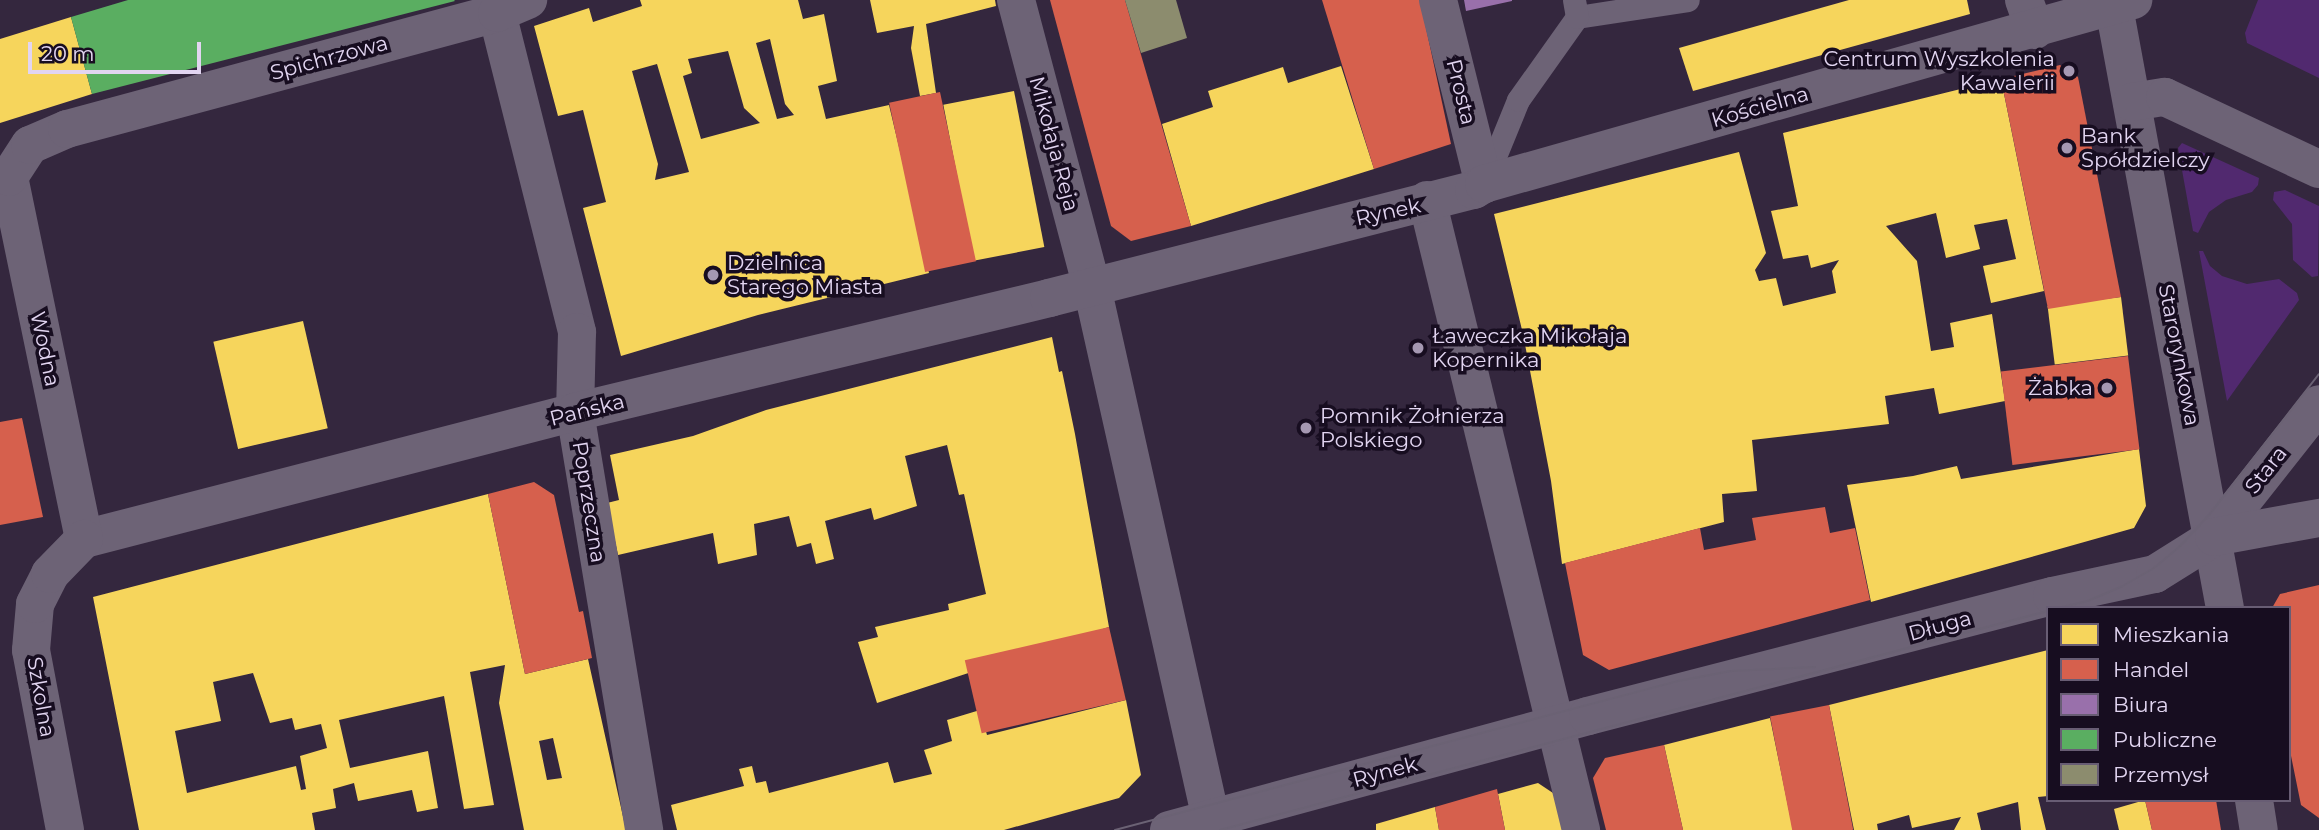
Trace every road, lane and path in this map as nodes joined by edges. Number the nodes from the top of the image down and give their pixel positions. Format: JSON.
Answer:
{"nodes":[{"id":1,"x":1016,"y":0,"type":"edge"},
{"id":2,"x":1438,"y":0,"type":"edge"},
{"id":3,"x":1688,"y":0,"type":"edge"},
{"id":4,"x":2124,"y":3,"type":"edge"},
{"id":5,"x":512,"y":6,"type":"edge"},
{"id":6,"x":1575,"y":9,"type":"edge"},
{"id":7,"x":2030,"y":15,"type":"edge"},
{"id":8,"x":2132,"y":102,"type":"junction"},
{"id":9,"x":17,"y":161,"type":"joint"},
{"id":10,"x":2319,"y":169,"type":"edge"},
{"id":11,"x":1485,"y":184,"type":"junction"},
{"id":12,"x":1427,"y":200,"type":"junction"},
{"id":13,"x":1091,"y":287,"type":"junction"},
{"id":14,"x":2319,"y":404,"type":"edge"},
{"id":15,"x":575,"y":412,"type":"junction"},
{"id":16,"x":2319,"y":518,"type":"edge"},
{"id":17,"x":2214,"y":537,"type":"junction"},
{"id":18,"x":84,"y":539,"type":"junction"},
{"id":19,"x":2225,"y":606,"type":"edge"},
{"id":20,"x":1555,"y":726,"type":"junction"},
{"id":21,"x":2254,"y":802,"type":"edge"},
{"id":22,"x":1211,"y":819,"type":"junction"},
{"id":23,"x":65,"y":830,"type":"edge"},
{"id":24,"x":644,"y":830,"type":"edge"},
{"id":25,"x":1169,"y":830,"type":"edge"},
{"id":26,"x":1581,"y":830,"type":"edge"},
{"id":27,"x":2259,"y":830,"type":"edge"}],
"edges":[{"from":1,"to":13,"type":"street","name":"Mikołaja Reja"},
{"from":2,"to":11,"type":"street","name":"Prosta"},
{"from":3,"to":6,"type":"lane"},
{"from":4,"to":7,"type":"street","name":"Kościelna"},
{"from":4,"to":8,"type":"street","name":"Starorynkowa"},
{"from":5,"to":9,"type":"street","name":"Spichrzowa"},
{"from":5,"to":15,"type":"street","name":"Poprzeczna"},
{"from":6,"to":11,"type":"lane"},
{"from":7,"to":11,"type":"street","name":"Kościelna"},
{"from":8,"to":10,"type":"street"},
{"from":8,"to":17,"type":"street","name":"Starorynkowa"},
{"from":9,"to":18,"type":"street","name":"Wodna"},
{"from":11,"to":12,"type":"street","name":"Kościelna"},
{"from":12,"to":13,"type":"street","name":"Rynek"},
{"from":12,"to":20,"type":"street","name":"Rynek"},
{"from":13,"to":15,"type":"street","name":"Pańska"},
{"from":13,"to":22,"type":"street"},
{"from":14,"to":17,"type":"street","name":"Stara"},
{"from":15,"to":18,"type":"street","name":"Pańska"},
{"from":15,"to":24,"type":"street","name":"Poprzeczna"},
{"from":16,"to":17,"type":"street","name":"Długa"},
{"from":17,"to":19,"type":"street","name":"Starorynkowa"},
{"from":17,"to":20,"type":"street","name":"Długa"},
{"from":18,"to":23,"type":"street","name":"Szkolna"},
{"from":20,"to":22,"type":"street","name":"Rynek"},
{"from":20,"to":26,"type":"street"},
{"from":21,"to":27,"type":"street"},
{"from":22,"to":25,"type":"street","name":"Rynek"}]}
